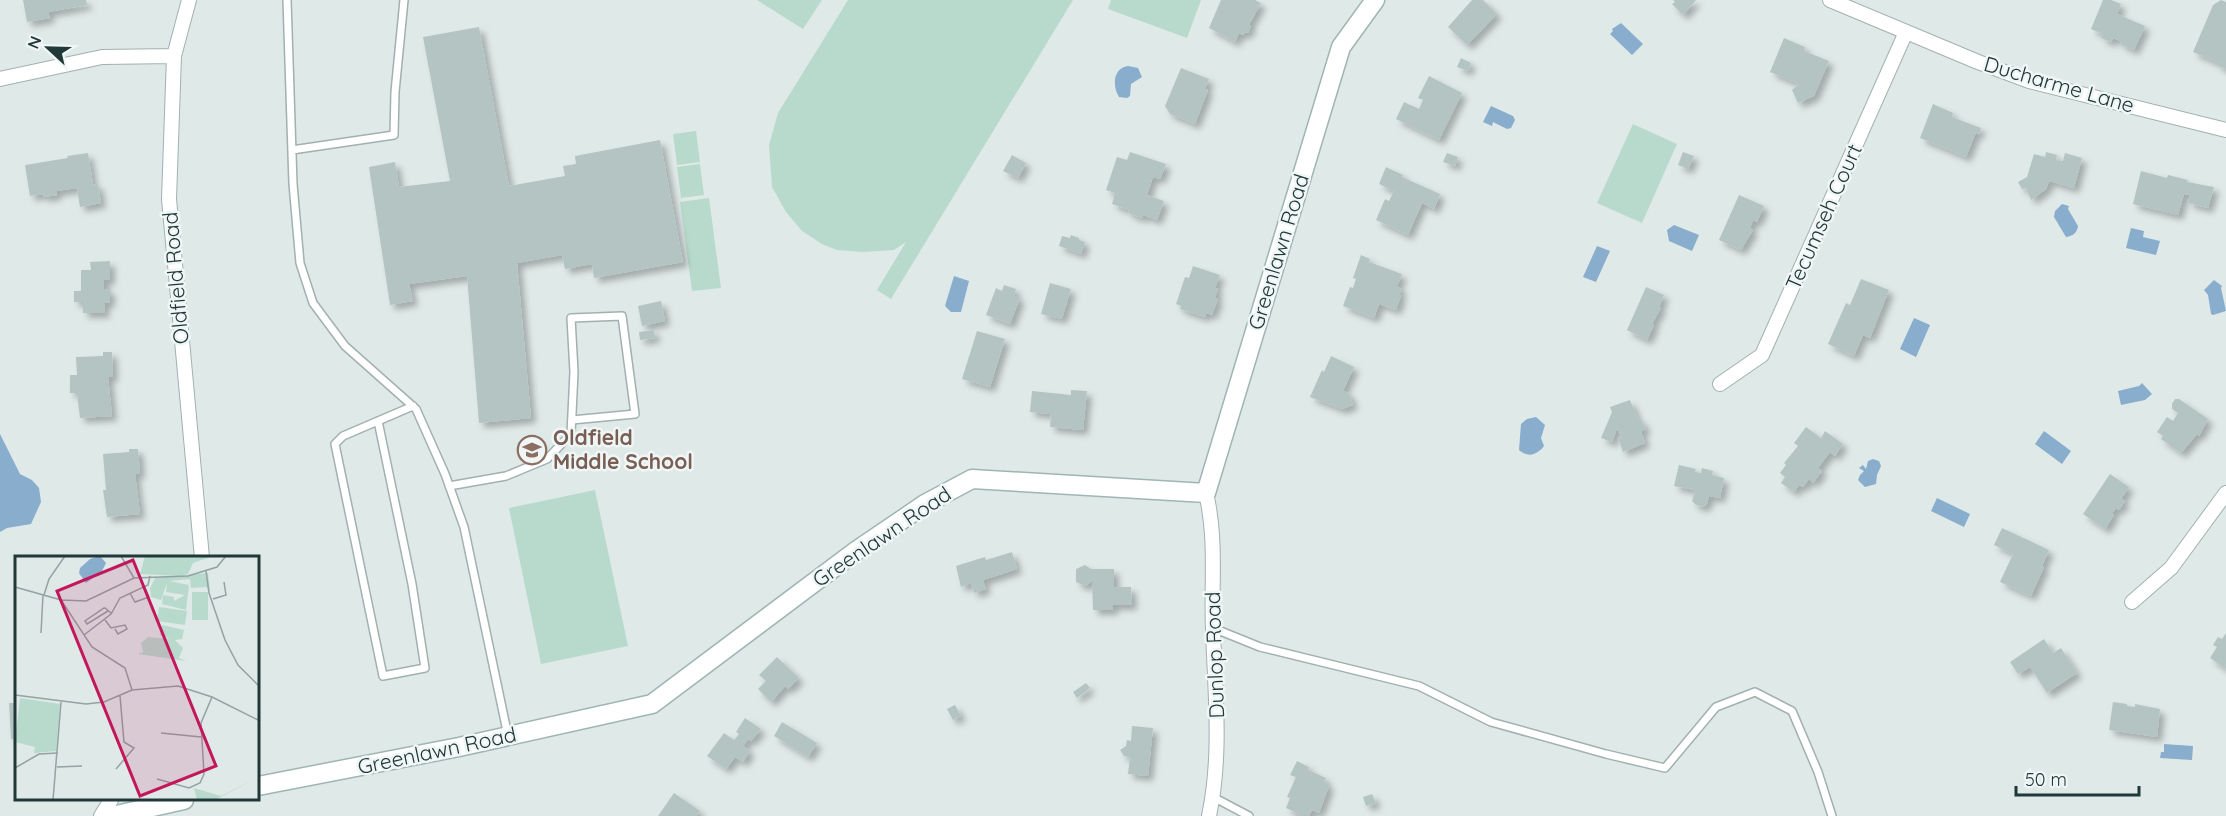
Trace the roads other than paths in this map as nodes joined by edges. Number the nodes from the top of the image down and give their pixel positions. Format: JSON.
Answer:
{"nodes":[{"id":1,"x":189,"y":0,"type":"edge"},
{"id":2,"x":287,"y":0,"type":"edge"},
{"id":3,"x":404,"y":0,"type":"edge"},
{"id":4,"x":1375,"y":0,"type":"edge"},
{"id":5,"x":1830,"y":0,"type":"edge"},
{"id":6,"x":1906,"y":32,"type":"junction"},
{"id":7,"x":174,"y":56,"type":"junction"},
{"id":8,"x":0,"y":79,"type":"edge"},
{"id":9,"x":2226,"y":130,"type":"edge"},
{"id":10,"x":292,"y":150,"type":"junction"},
{"id":11,"x":1720,"y":384,"type":"dead end"},
{"id":12,"x":413,"y":406,"type":"junction"},
{"id":13,"x":572,"y":420,"type":"junction"},
{"id":14,"x":378,"y":422,"type":"junction"},
{"id":15,"x":449,"y":486,"type":"junction"},
{"id":16,"x":1206,"y":493,"type":"junction"},
{"id":17,"x":2226,"y":493,"type":"edge"},
{"id":18,"x":202,"y":556,"type":"edge"},
{"id":19,"x":2132,"y":602,"type":"dead end"},
{"id":20,"x":1213,"y":628,"type":"junction"},
{"id":21,"x":508,"y":736,"type":"junction"},
{"id":22,"x":260,"y":786,"type":"edge"},
{"id":23,"x":1213,"y":797,"type":"junction"},
{"id":24,"x":110,"y":801,"type":"edge"},
{"id":25,"x":179,"y":801,"type":"edge"},
{"id":26,"x":101,"y":816,"type":"edge"},
{"id":27,"x":112,"y":816,"type":"edge"},
{"id":28,"x":1209,"y":816,"type":"edge"},
{"id":29,"x":1249,"y":816,"type":"edge"},
{"id":30,"x":1832,"y":816,"type":"edge"}],
"edges":[{"from":1,"to":7,"type":"street","name":"Oldfield Road"},
{"from":2,"to":10,"type":"lane"},
{"from":3,"to":10,"type":"lane"},
{"from":4,"to":16,"type":"main road","name":"Greenlawn Road"},
{"from":5,"to":6,"type":"street","name":"Ducharme Lane"},
{"from":6,"to":9,"type":"street","name":"Ducharme Lane"},
{"from":6,"to":11,"type":"street","name":"Tecumseh Court"},
{"from":7,"to":8,"type":"street"},
{"from":7,"to":18,"type":"street","name":"Oldfield Road"},
{"from":10,"to":12,"type":"lane"},
{"from":12,"to":14,"type":"lane"},
{"from":12,"to":15,"type":"lane"},
{"from":13,"to":13,"type":"lane"},
{"from":13,"to":15,"type":"lane"},
{"from":14,"to":14,"type":"lane"},
{"from":15,"to":21,"type":"lane"},
{"from":16,"to":20,"type":"street","name":"Dunlop Road"},
{"from":16,"to":21,"type":"main road","name":"Greenlawn Road"},
{"from":17,"to":19,"type":"street"},
{"from":20,"to":23,"type":"street","name":"Dunlop Road"},
{"from":20,"to":30,"type":"lane"},
{"from":21,"to":22,"type":"main road","name":"Greenlawn Road"},
{"from":23,"to":28,"type":"street","name":"Dunlop Road"},
{"from":23,"to":29,"type":"lane"},
{"from":24,"to":26,"type":"street"},
{"from":25,"to":27,"type":"main road"}]}
